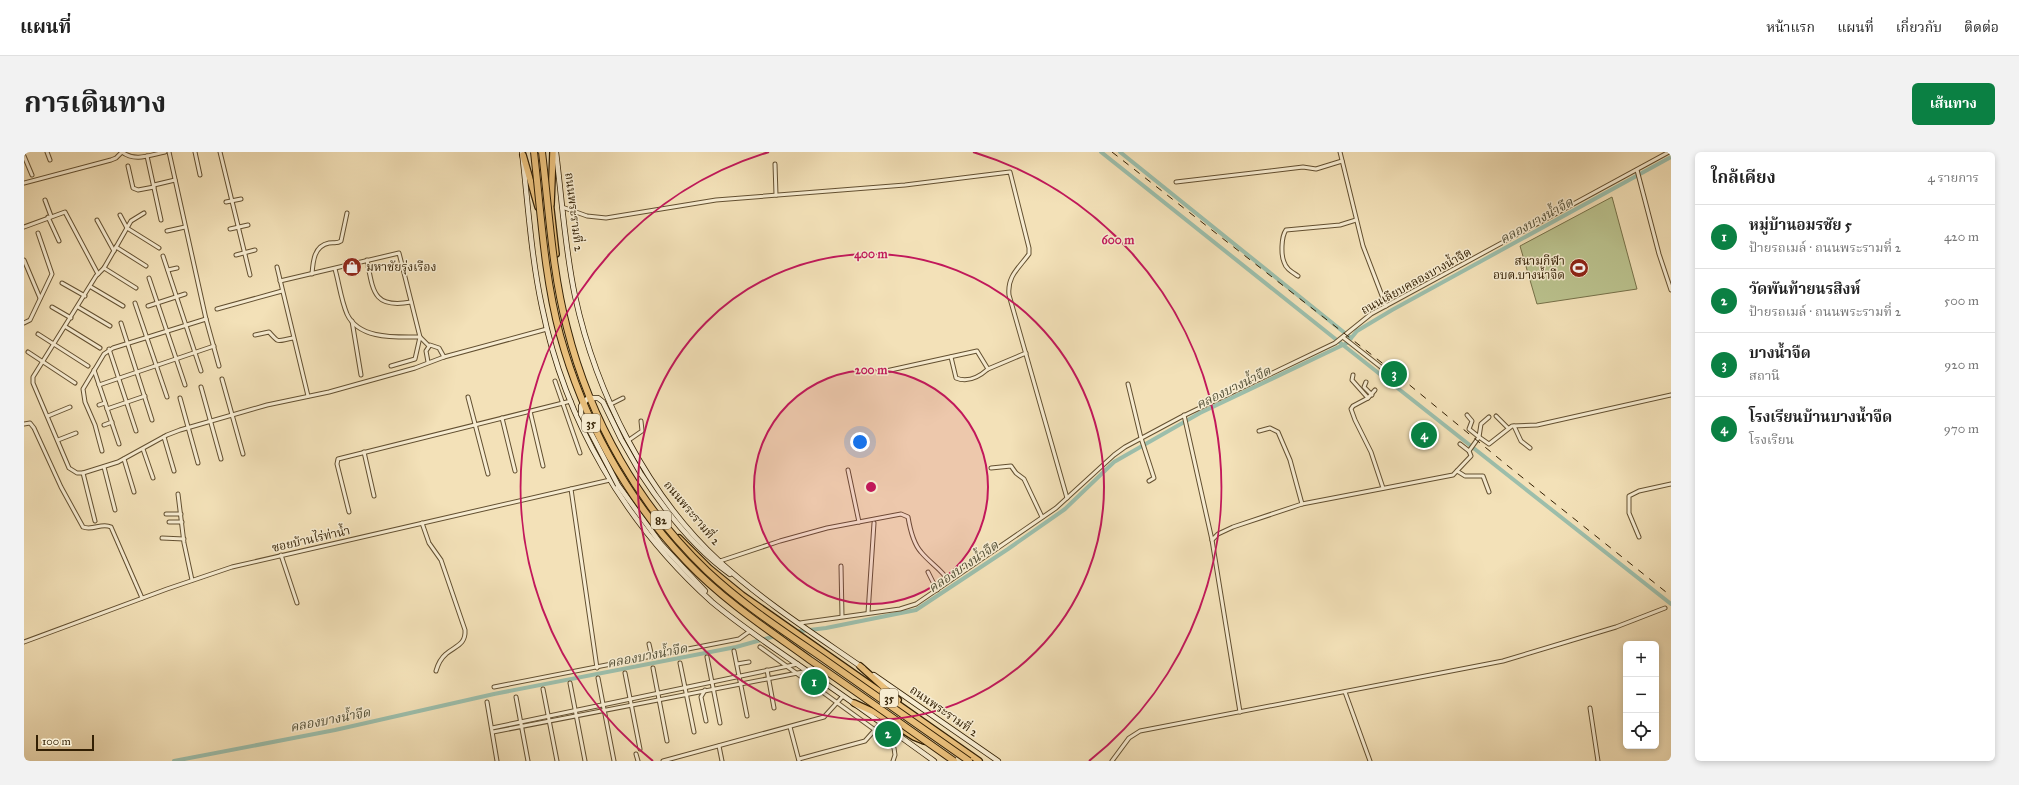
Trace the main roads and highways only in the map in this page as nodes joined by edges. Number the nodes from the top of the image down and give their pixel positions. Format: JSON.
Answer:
{"nodes":[{"id":1,"x":533,"y":152,"type":"edge"},
{"id":2,"x":543,"y":152,"type":"edge"},
{"id":3,"x":554,"y":152,"type":"edge"},
{"id":4,"x":522,"y":153,"type":"edge"},
{"id":5,"x":551,"y":210,"type":"junction"},
{"id":6,"x":539,"y":211,"type":"junction"},
{"id":7,"x":750,"y":587,"type":"junction"},
{"id":8,"x":726,"y":613,"type":"junction"},
{"id":9,"x":860,"y":666,"type":"junction"},
{"id":10,"x":854,"y":704,"type":"junction"},
{"id":11,"x":933,"y":729,"type":"junction"},
{"id":12,"x":929,"y":741,"type":"junction"},
{"id":13,"x":934,"y":761,"type":"edge"},
{"id":14,"x":956,"y":761,"type":"edge"},
{"id":15,"x":969,"y":761,"type":"edge"},
{"id":16,"x":978,"y":761,"type":"edge"},
{"id":17,"x":998,"y":761,"type":"edge"}],
"edges":[{"from":1,"to":6,"type":"highway","number":"35"},
{"from":1,"to":14,"type":"highway","number":"82","bridge":true},
{"from":2,"to":5,"type":"highway","name":"ถนนพระรามที่ 2","number":"35"},
{"from":2,"to":15,"type":"highway","number":"82","bridge":true},
{"from":3,"to":5,"type":"highway"},
{"from":3,"to":7,"type":"main road","name":"ถนนพระรามที่ 2","number":"35"},
{"from":4,"to":6,"type":"highway"},
{"from":4,"to":8,"type":"main road","number":"35"},
{"from":5,"to":11,"type":"highway","name":"ถนนพระรามที่ 2","number":"35"},
{"from":6,"to":12,"type":"highway","number":"35","bridge":true},
{"from":7,"to":8,"type":"main road","bridge":true},
{"from":7,"to":9,"type":"main road","name":"ถนนพระรามที่ 2","number":"35"},
{"from":8,"to":10,"type":"main road","number":"35"},
{"from":9,"to":11,"type":"highway"},
{"from":9,"to":17,"type":"main road","name":"ถนนพระรามที่ 2","number":"35"},
{"from":10,"to":12,"type":"highway"},
{"from":10,"to":13,"type":"main road","number":"35"},
{"from":11,"to":16,"type":"highway","name":"ถนนพระรามที่ 2","number":"35"},
{"from":12,"to":14,"type":"highway","number":"35"}]}
